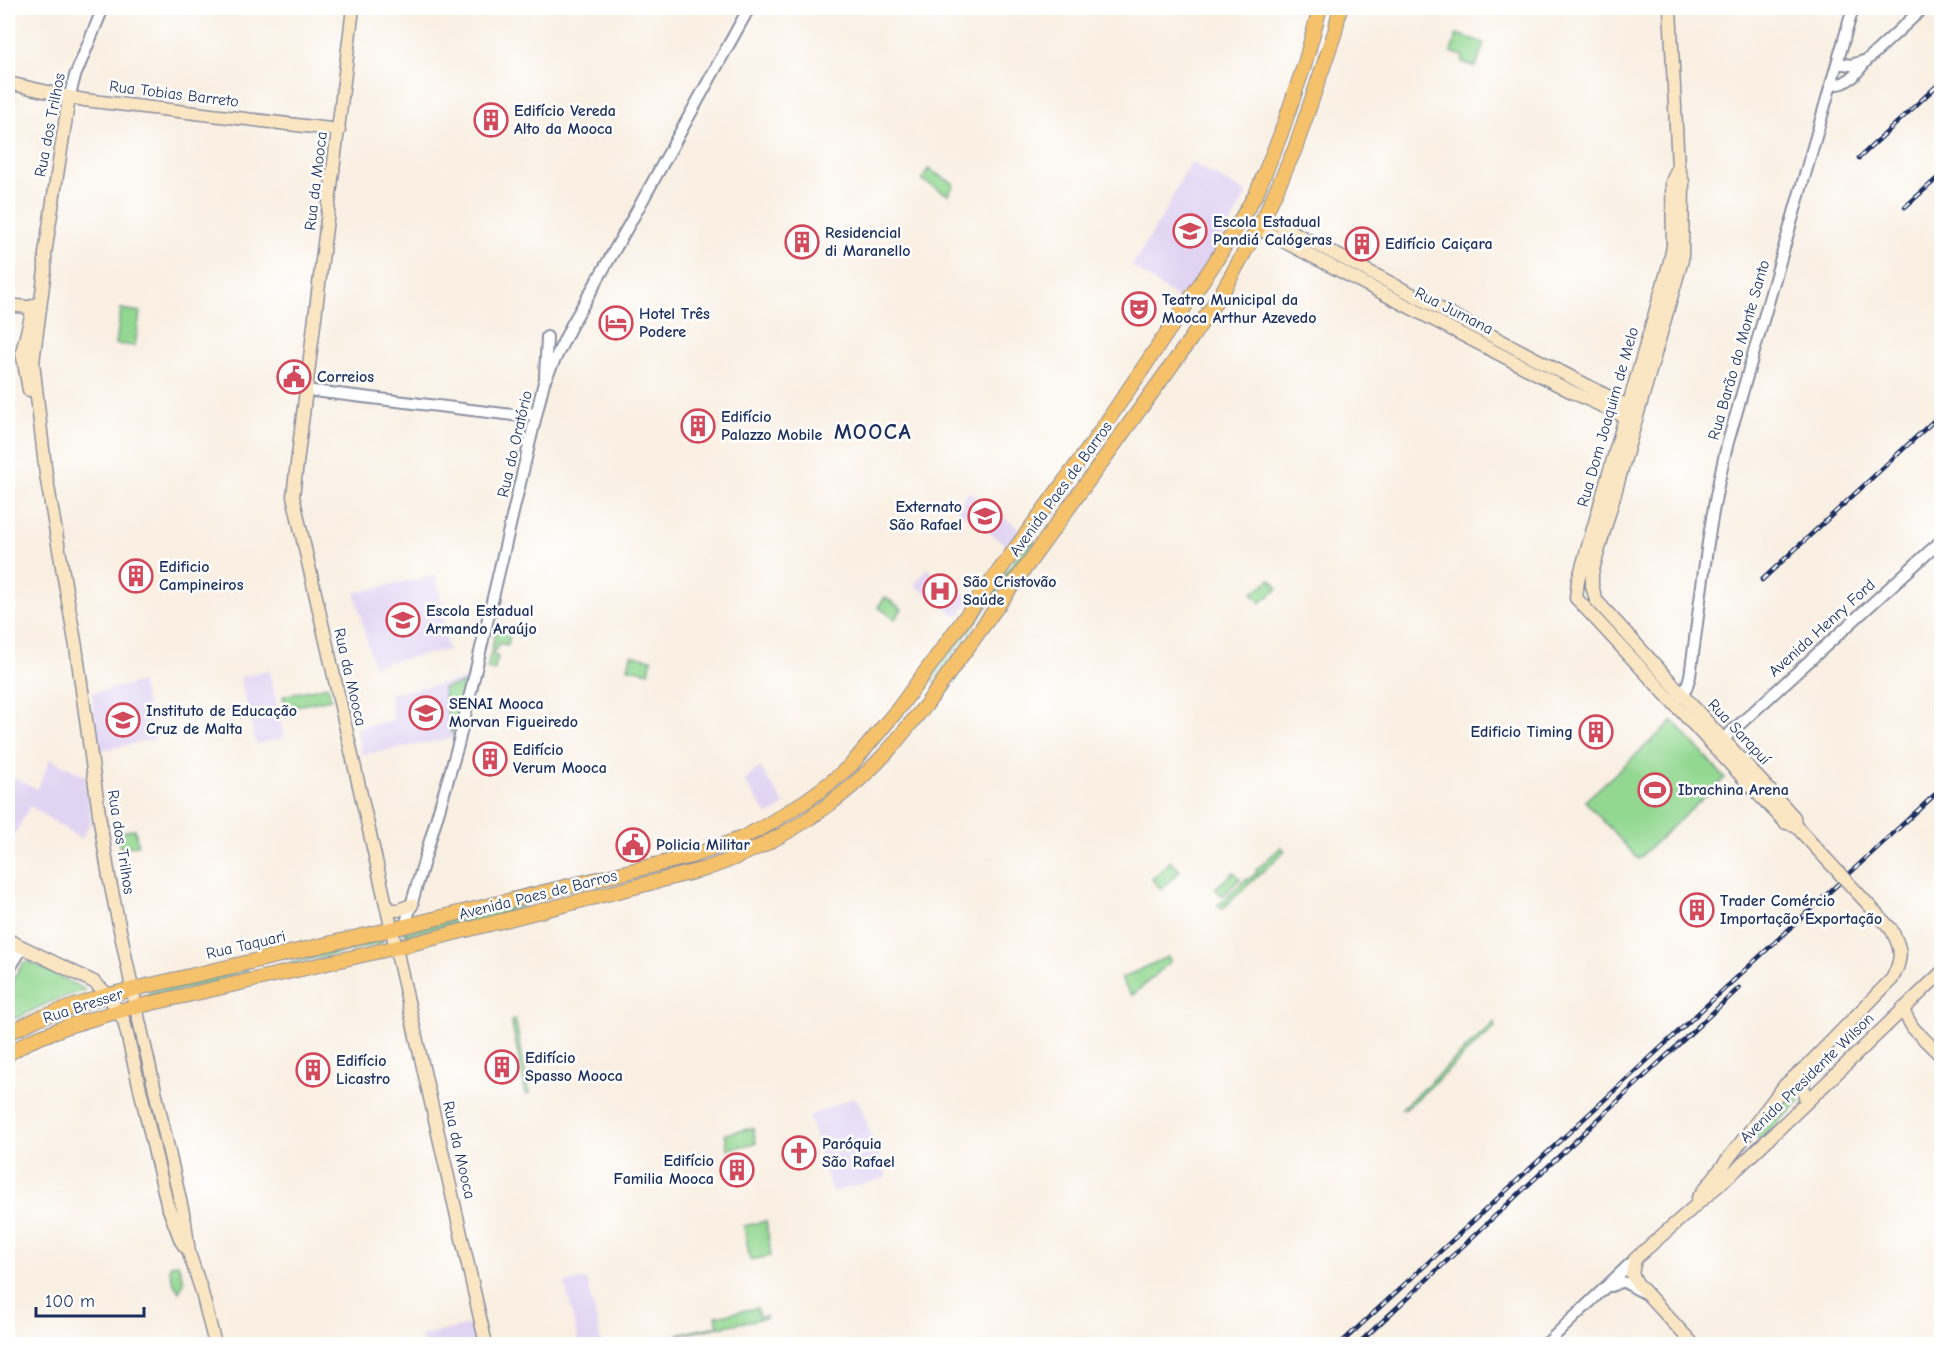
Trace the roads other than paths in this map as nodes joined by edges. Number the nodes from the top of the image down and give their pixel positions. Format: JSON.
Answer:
{"nodes":[{"id":1,"x":103,"y":8,"type":"edge"},
{"id":2,"x":353,"y":8,"type":"edge"},
{"id":3,"x":749,"y":8,"type":"edge"},
{"id":4,"x":1320,"y":8,"type":"edge"},
{"id":5,"x":1341,"y":8,"type":"edge"},
{"id":6,"x":1670,"y":8,"type":"edge"},
{"id":7,"x":1852,"y":8,"type":"edge"},
{"id":8,"x":1923,"y":8,"type":"edge"},
{"id":9,"x":1868,"y":60,"type":"junction"},
{"id":10,"x":1837,"y":63,"type":"junction"},
{"id":11,"x":1832,"y":82,"type":"junction"},
{"id":12,"x":8,"y":83,"type":"edge"},
{"id":13,"x":69,"y":98,"type":"junction"},
{"id":14,"x":339,"y":130,"type":"junction"},
{"id":15,"x":1678,"y":167,"type":"junction"},
{"id":16,"x":1256,"y":194,"type":"junction"},
{"id":17,"x":1261,"y":222,"type":"junction"},
{"id":18,"x":45,"y":254,"type":"junction"},
{"id":19,"x":17,"y":306,"type":"dead end"},
{"id":20,"x":33,"y":312,"type":"junction"},
{"id":21,"x":38,"y":329,"type":"junction"},
{"id":22,"x":547,"y":337,"type":"dead end"},
{"id":23,"x":544,"y":382,"type":"junction"},
{"id":24,"x":305,"y":390,"type":"junction"},
{"id":25,"x":537,"y":411,"type":"junction"},
{"id":26,"x":1632,"y":414,"type":"junction"},
{"id":27,"x":521,"y":416,"type":"junction"},
{"id":28,"x":533,"y":430,"type":"junction"},
{"id":29,"x":40,"y":432,"type":"junction"},
{"id":30,"x":1941,"y":540,"type":"edge"},
{"id":31,"x":1592,"y":586,"type":"joint"},
{"id":32,"x":1576,"y":598,"type":"junction"},
{"id":33,"x":1596,"y":600,"type":"junction"},
{"id":34,"x":1676,"y":698,"type":"junction"},
{"id":35,"x":1718,"y":743,"type":"junction"},
{"id":36,"x":618,"y":874,"type":"junction"},
{"id":37,"x":602,"y":896,"type":"junction"},
{"id":38,"x":412,"y":905,"type":"junction"},
{"id":39,"x":388,"y":910,"type":"junction"},
{"id":40,"x":399,"y":927,"type":"junction"},
{"id":41,"x":1891,"y":929,"type":"joint"},
{"id":42,"x":8,"y":940,"type":"edge"},
{"id":43,"x":327,"y":944,"type":"junction"},
{"id":44,"x":22,"y":947,"type":"junction"},
{"id":45,"x":397,"y":947,"type":"junction"},
{"id":46,"x":270,"y":957,"type":"junction"},
{"id":47,"x":8,"y":970,"type":"edge"},
{"id":48,"x":1941,"y":972,"type":"edge"},
{"id":49,"x":280,"y":974,"type":"junction"},
{"id":50,"x":251,"y":980,"type":"junction"},
{"id":51,"x":133,"y":989,"type":"junction"},
{"id":52,"x":108,"y":995,"type":"junction"},
{"id":53,"x":136,"y":1007,"type":"junction"},
{"id":54,"x":118,"y":1011,"type":"junction"},
{"id":55,"x":1898,"y":1013,"type":"junction"},
{"id":56,"x":8,"y":1033,"type":"edge"},
{"id":57,"x":8,"y":1054,"type":"edge"},
{"id":58,"x":1941,"y":1057,"type":"edge"},
{"id":59,"x":1809,"y":1064,"type":"junction"},
{"id":60,"x":1785,"y":1085,"type":"junction"},
{"id":61,"x":1803,"y":1090,"type":"junction"},
{"id":62,"x":1807,"y":1102,"type":"junction"},
{"id":63,"x":1694,"y":1206,"type":"junction"},
{"id":64,"x":189,"y":1253,"type":"junction"},
{"id":65,"x":1635,"y":1259,"type":"junction"},
{"id":66,"x":1608,"y":1286,"type":"junction"},
{"id":67,"x":1646,"y":1293,"type":"junction"},
{"id":68,"x":215,"y":1344,"type":"edge"},
{"id":69,"x":486,"y":1344,"type":"edge"},
{"id":70,"x":1546,"y":1344,"type":"edge"},
{"id":71,"x":1693,"y":1344,"type":"edge"}],
"edges":[{"from":1,"to":13,"type":"street","name":"Rua dos Trilhos"},
{"from":2,"to":14,"type":"main road","name":"Rua da Mooca"},
{"from":3,"to":23,"type":"street","name":"Rua do Oratório"},
{"from":4,"to":16,"type":"main road","name":"Avenida Paes de Barros"},
{"from":5,"to":17,"type":"main road","name":"Avenida Paes de Barros"},
{"from":6,"to":15,"type":"main road"},
{"from":7,"to":10,"type":"street","name":"Rua Barão do Monte Santo"},
{"from":8,"to":9,"type":"street"},
{"from":9,"to":10,"type":"street"},
{"from":9,"to":11,"type":"street"},
{"from":10,"to":11,"type":"street","name":"Rua Barão do Monte Santo"},
{"from":11,"to":34,"type":"street","name":"Rua Barão do Monte Santo"},
{"from":12,"to":13,"type":"main road","name":"Rua Tobias Barreto"},
{"from":13,"to":14,"type":"main road","name":"Rua Tobias Barreto"},
{"from":13,"to":18,"type":"main road","name":"Rua dos Trilhos"},
{"from":14,"to":24,"type":"main road","name":"Rua da Mooca"},
{"from":15,"to":26,"type":"main road","name":"Rua Dom Joaquim de Melo"},
{"from":15,"to":26,"type":"main road","name":"Rua Dom Joaquim de Melo"},
{"from":16,"to":17,"type":"main road"},
{"from":16,"to":36,"type":"main road","name":"Avenida Paes de Barros"},
{"from":17,"to":26,"type":"main road","name":"Rua Jumana"},
{"from":17,"to":37,"type":"main road","name":"Avenida Paes de Barros"},
{"from":18,"to":20,"type":"main road","name":"Rua dos Trilhos"},
{"from":18,"to":21,"type":"main road","name":"Rua dos Trilhos"},
{"from":19,"to":20,"type":"main road"},
{"from":20,"to":21,"type":"main road"},
{"from":20,"to":29,"type":"main road","name":"Rua dos Trilhos"},
{"from":21,"to":29,"type":"main road","name":"Rua dos Trilhos"},
{"from":22,"to":23,"type":"street"},
{"from":23,"to":25,"type":"street","name":"Rua do Oratório"},
{"from":24,"to":27,"type":"street"},
{"from":24,"to":39,"type":"main road","name":"Rua da Mooca"},
{"from":25,"to":27,"type":"street"},
{"from":25,"to":28,"type":"street","name":"Rua do Oratório"},
{"from":26,"to":31,"type":"main road","name":"Rua Dom Joaquim de Melo"},
{"from":26,"to":32,"type":"main road","name":"Rua Dom Joaquim de Melo"},
{"from":27,"to":28,"type":"street"},
{"from":28,"to":38,"type":"street","name":"Rua do Oratório"},
{"from":29,"to":51,"type":"main road","name":"Rua dos Trilhos"},
{"from":30,"to":35,"type":"street","name":"Avenida Henry Ford"},
{"from":31,"to":33,"type":"main road","name":"Rua Sarapuí"},
{"from":32,"to":33,"type":"main road"},
{"from":32,"to":34,"type":"main road","name":"Rua Sarapuí"},
{"from":33,"to":34,"type":"main road","name":"Rua Sarapuí"},
{"from":34,"to":35,"type":"main road","name":"Rua Sarapuí"},
{"from":35,"to":41,"type":"main road","name":"Rua Sarapuí","bridge":true},
{"from":36,"to":37,"type":"main road"},
{"from":36,"to":40,"type":"main road","name":"Avenida Paes de Barros"},
{"from":37,"to":45,"type":"main road","name":"Avenida Paes de Barros"},
{"from":38,"to":39,"type":"main road"},
{"from":38,"to":40,"type":"street","name":"Rua do Oratório"},
{"from":39,"to":40,"type":"main road","name":"Rua da Mooca"},
{"from":40,"to":43,"type":"main road","name":"Rua Taquari"},
{"from":40,"to":45,"type":"main road","name":"Rua da Mooca"},
{"from":41,"to":59,"type":"main road","name":"Avenida Presidente Wilson"},
{"from":42,"to":44,"type":"main road"},
{"from":43,"to":46,"type":"main road","name":"Rua Taquari"},
{"from":43,"to":49,"type":"main road"},
{"from":44,"to":47,"type":"street"},
{"from":44,"to":52,"type":"main road"},
{"from":45,"to":49,"type":"main road"},
{"from":45,"to":69,"type":"main road","name":"Rua da Mooca"},
{"from":46,"to":50,"type":"main road"},
{"from":46,"to":51,"type":"main road","name":"Rua Taquari"},
{"from":48,"to":55,"type":"main road","name":"Avenida Presidente Wilson"},
{"from":49,"to":50,"type":"main road"},
{"from":50,"to":53,"type":"main road"},
{"from":51,"to":52,"type":"main road","name":"Rua Taquari"},
{"from":51,"to":53,"type":"main road","name":"Rua dos Trilhos"},
{"from":52,"to":54,"type":"main road","name":"Rua dos Trilhos"},
{"from":52,"to":56,"type":"main road","name":"Rua Taquari"},
{"from":53,"to":54,"type":"main road","name":"Rua Bresser"},
{"from":53,"to":64,"type":"main road","name":"Rua dos Trilhos"},
{"from":54,"to":57,"type":"main road","name":"Rua Bresser"},
{"from":54,"to":64,"type":"main road","name":"Rua dos Trilhos"},
{"from":55,"to":58,"type":"main road"},
{"from":55,"to":62,"type":"main road","name":"Avenida Presidente Wilson"},
{"from":59,"to":60,"type":"main road","name":"Avenida Presidente Wilson"},
{"from":59,"to":61,"type":"main road"},
{"from":60,"to":61,"type":"main road"},
{"from":60,"to":63,"type":"main road","name":"Avenida Presidente Wilson"},
{"from":61,"to":62,"type":"main road"},
{"from":62,"to":63,"type":"main road","name":"Avenida Presidente Wilson"},
{"from":63,"to":65,"type":"main road","name":"Avenida Presidente Wilson"},
{"from":64,"to":68,"type":"main road","name":"Rua dos Trilhos"},
{"from":65,"to":66,"type":"street","name":"Avenida Presidente Wilson"},
{"from":65,"to":67,"type":"main road"},
{"from":66,"to":67,"type":"street"},
{"from":66,"to":70,"type":"street","name":"Avenida Presidente Wilson"},
{"from":67,"to":71,"type":"main road"}]}
